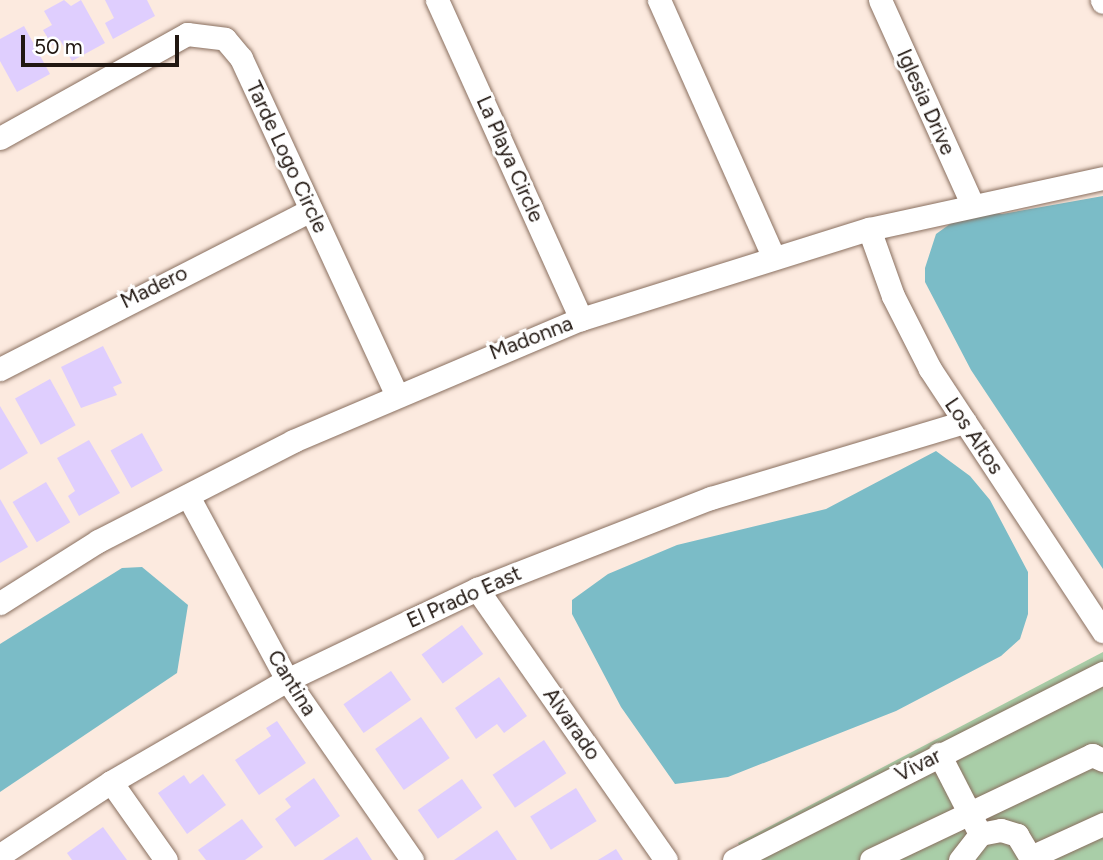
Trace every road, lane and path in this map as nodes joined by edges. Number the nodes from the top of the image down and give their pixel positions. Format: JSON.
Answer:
{"nodes":[{"id":1,"x":437,"y":0,"type":"edge"},
{"id":2,"x":659,"y":0,"type":"edge"},
{"id":3,"x":880,"y":0,"type":"edge"},
{"id":4,"x":0,"y":138,"type":"edge"},
{"id":5,"x":1103,"y":178,"type":"edge"},
{"id":6,"x":972,"y":204,"type":"junction"},
{"id":7,"x":311,"y":210,"type":"junction"},
{"id":8,"x":869,"y":229,"type":"junction"},
{"id":9,"x":773,"y":256,"type":"junction"},
{"id":10,"x":581,"y":319,"type":"junction"},
{"id":11,"x":0,"y":369,"type":"edge"},
{"id":12,"x":396,"y":394,"type":"junction"},
{"id":13,"x":965,"y":422,"type":"junction"},
{"id":14,"x":188,"y":496,"type":"junction"},
{"id":15,"x":477,"y":589,"type":"junction"},
{"id":16,"x":0,"y":603,"type":"edge"},
{"id":17,"x":1103,"y":631,"type":"edge"},
{"id":18,"x":1103,"y":673,"type":"edge"},
{"id":19,"x":287,"y":680,"type":"junction"},
{"id":20,"x":939,"y":754,"type":"junction"},
{"id":21,"x":1103,"y":760,"type":"edge"},
{"id":22,"x":111,"y":782,"type":"junction"},
{"id":23,"x":975,"y":824,"type":"junction"},
{"id":24,"x":1103,"y":824,"type":"edge"},
{"id":25,"x":0,"y":855,"type":"edge"},
{"id":26,"x":748,"y":856,"type":"edge"},
{"id":27,"x":1032,"y":858,"type":"edge"},
{"id":28,"x":166,"y":860,"type":"edge"},
{"id":29,"x":412,"y":860,"type":"edge"},
{"id":30,"x":666,"y":860,"type":"edge"},
{"id":31,"x":872,"y":860,"type":"edge"},
{"id":32,"x":960,"y":860,"type":"edge"}],
"edges":[{"from":1,"to":10,"type":"street","name":"La Playa Circle"},
{"from":2,"to":9,"type":"street"},
{"from":3,"to":6,"type":"street","name":"Iglesia Drive"},
{"from":4,"to":7,"type":"street","name":"Tarde Logo Circle"},
{"from":5,"to":6,"type":"street","name":"Madonna"},
{"from":6,"to":8,"type":"street","name":"Madonna"},
{"from":7,"to":11,"type":"street","name":"Madero"},
{"from":7,"to":12,"type":"street","name":"Tarde Logo Circle"},
{"from":8,"to":9,"type":"street","name":"Madonna"},
{"from":8,"to":13,"type":"street","name":"Los Altos"},
{"from":9,"to":10,"type":"street","name":"Madonna"},
{"from":10,"to":12,"type":"street","name":"Madonna"},
{"from":12,"to":14,"type":"street","name":"Madonna"},
{"from":13,"to":15,"type":"street","name":"El Prado East"},
{"from":13,"to":17,"type":"street","name":"Los Altos"},
{"from":14,"to":16,"type":"street","name":"Madonna"},
{"from":14,"to":19,"type":"street","name":"Cantina"},
{"from":15,"to":19,"type":"street","name":"El Prado East"},
{"from":15,"to":30,"type":"street","name":"Alvarado"},
{"from":18,"to":20,"type":"street","name":"Vivar"},
{"from":19,"to":22,"type":"street","name":"El Prado East"},
{"from":19,"to":29,"type":"street","name":"Cantina"},
{"from":20,"to":23,"type":"street"},
{"from":20,"to":26,"type":"street","name":"Vivar"},
{"from":21,"to":23,"type":"street"},
{"from":22,"to":25,"type":"street","name":"El Prado East"},
{"from":22,"to":28,"type":"street"},
{"from":23,"to":27,"type":"street"},
{"from":23,"to":31,"type":"street"},
{"from":23,"to":32,"type":"street"},
{"from":24,"to":27,"type":"street"}]}
